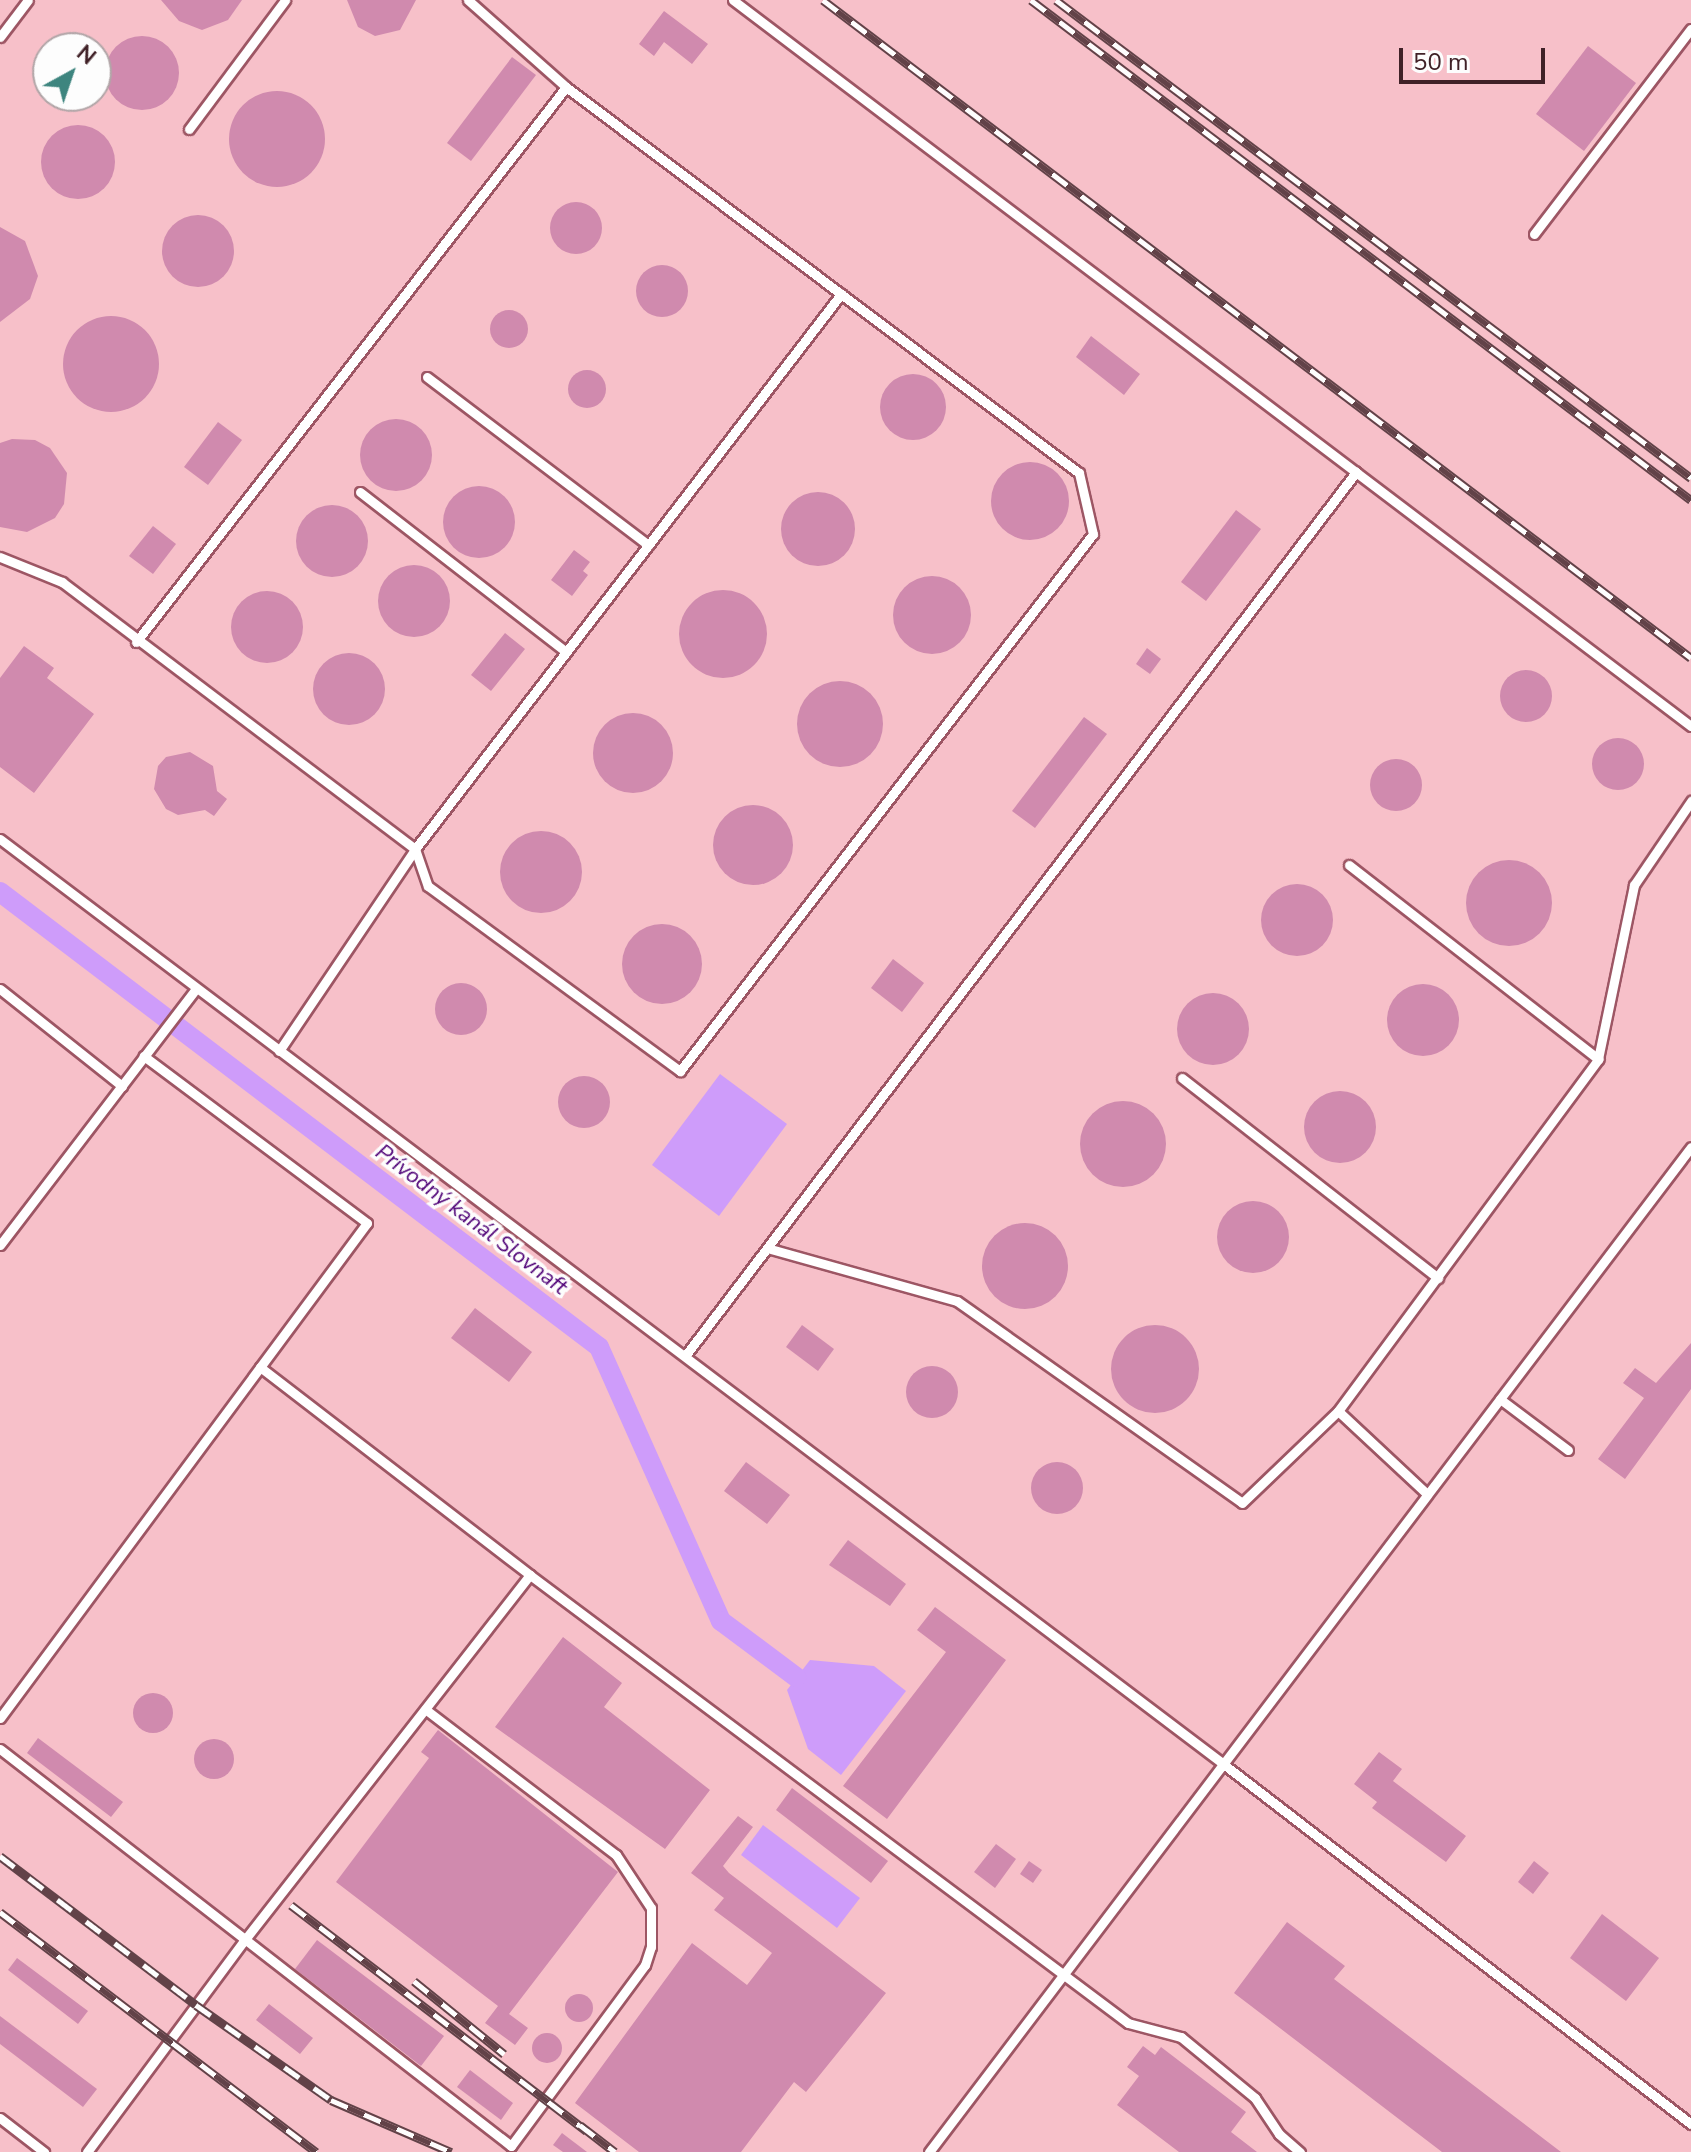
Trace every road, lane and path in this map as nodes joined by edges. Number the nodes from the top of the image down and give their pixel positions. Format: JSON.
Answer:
{"nodes":[{"id":1,"x":28,"y":0,"type":"edge"},
{"id":2,"x":285,"y":0,"type":"edge"},
{"id":3,"x":468,"y":0,"type":"edge"},
{"id":4,"x":733,"y":0,"type":"edge"},
{"id":5,"x":1691,"y":29,"type":"edge"},
{"id":6,"x":0,"y":37,"type":"edge"},
{"id":7,"x":566,"y":87,"type":"junction"},
{"id":8,"x":189,"y":129,"type":"dead end"},
{"id":9,"x":1534,"y":234,"type":"dead end"},
{"id":10,"x":841,"y":294,"type":"junction"},
{"id":11,"x":427,"y":377,"type":"dead end"},
{"id":12,"x":1356,"y":472,"type":"junction"},
{"id":13,"x":360,"y":492,"type":"dead end"},
{"id":14,"x":648,"y":545,"type":"junction"},
{"id":15,"x":0,"y":557,"type":"edge"},
{"id":16,"x":136,"y":642,"type":"junction"},
{"id":17,"x":566,"y":652,"type":"junction"},
{"id":18,"x":1691,"y":726,"type":"edge"},
{"id":19,"x":1691,"y":801,"type":"edge"},
{"id":20,"x":0,"y":839,"type":"edge"},
{"id":21,"x":415,"y":849,"type":"junction"},
{"id":22,"x":1349,"y":865,"type":"dead end"},
{"id":23,"x":0,"y":989,"type":"edge"},
{"id":24,"x":196,"y":989,"type":"junction"},
{"id":25,"x":279,"y":1051,"type":"junction"},
{"id":26,"x":144,"y":1056,"type":"junction"},
{"id":27,"x":1598,"y":1059,"type":"junction"},
{"id":28,"x":1182,"y":1078,"type":"dead end"},
{"id":29,"x":122,"y":1086,"type":"junction"},
{"id":30,"x":1691,"y":1147,"type":"edge"},
{"id":31,"x":0,"y":1245,"type":"edge"},
{"id":32,"x":767,"y":1248,"type":"junction"},
{"id":33,"x":1438,"y":1278,"type":"junction"},
{"id":34,"x":685,"y":1356,"type":"junction"},
{"id":35,"x":260,"y":1367,"type":"junction"},
{"id":36,"x":1500,"y":1399,"type":"junction"},
{"id":37,"x":1338,"y":1411,"type":"junction"},
{"id":38,"x":1568,"y":1450,"type":"dead end"},
{"id":39,"x":1426,"y":1493,"type":"junction"},
{"id":40,"x":530,"y":1575,"type":"junction"},
{"id":41,"x":425,"y":1709,"type":"junction"},
{"id":42,"x":0,"y":1718,"type":"edge"},
{"id":43,"x":0,"y":1749,"type":"edge"},
{"id":44,"x":1222,"y":1763,"type":"junction"},
{"id":45,"x":243,"y":1942,"type":"junction"},
{"id":46,"x":1062,"y":1975,"type":"junction"},
{"id":47,"x":0,"y":2118,"type":"edge"},
{"id":48,"x":1691,"y":2124,"type":"edge"},
{"id":49,"x":32,"y":2142,"type":"junction"},
{"id":50,"x":25,"y":2152,"type":"edge"},
{"id":51,"x":44,"y":2152,"type":"edge"},
{"id":52,"x":87,"y":2152,"type":"edge"},
{"id":53,"x":929,"y":2152,"type":"edge"},
{"id":54,"x":1300,"y":2152,"type":"edge"}],
"edges":[{"from":1,"to":6,"type":"lane"},
{"from":2,"to":8,"type":"lane"},
{"from":3,"to":7,"type":"lane"},
{"from":4,"to":12,"type":"lane"},
{"from":5,"to":9,"type":"lane"},
{"from":7,"to":10,"type":"lane"},
{"from":7,"to":16,"type":"lane"},
{"from":10,"to":14,"type":"lane"},
{"from":10,"to":21,"type":"lane"},
{"from":11,"to":14,"type":"lane"},
{"from":12,"to":18,"type":"lane"},
{"from":12,"to":32,"type":"lane"},
{"from":13,"to":17,"type":"lane"},
{"from":14,"to":17,"type":"lane"},
{"from":15,"to":16,"type":"lane"},
{"from":16,"to":21,"type":"lane"},
{"from":17,"to":21,"type":"lane"},
{"from":19,"to":27,"type":"lane"},
{"from":20,"to":24,"type":"lane"},
{"from":21,"to":25,"type":"lane"},
{"from":22,"to":27,"type":"lane"},
{"from":23,"to":29,"type":"lane"},
{"from":24,"to":25,"type":"lane"},
{"from":24,"to":26,"type":"lane"},
{"from":25,"to":34,"type":"lane"},
{"from":26,"to":29,"type":"lane"},
{"from":26,"to":35,"type":"lane"},
{"from":27,"to":33,"type":"lane"},
{"from":28,"to":33,"type":"lane"},
{"from":29,"to":31,"type":"lane"},
{"from":30,"to":36,"type":"lane"},
{"from":32,"to":34,"type":"lane"},
{"from":32,"to":37,"type":"lane"},
{"from":33,"to":37,"type":"lane"},
{"from":34,"to":44,"type":"lane"},
{"from":35,"to":40,"type":"lane"},
{"from":35,"to":42,"type":"lane"},
{"from":36,"to":38,"type":"lane"},
{"from":36,"to":39,"type":"lane"},
{"from":37,"to":39,"type":"lane"},
{"from":39,"to":44,"type":"lane"},
{"from":40,"to":41,"type":"lane"},
{"from":40,"to":46,"type":"lane"},
{"from":41,"to":45,"type":"lane"},
{"from":41,"to":45,"type":"lane"},
{"from":43,"to":45,"type":"lane"},
{"from":44,"to":46,"type":"lane"},
{"from":44,"to":48,"type":"lane"},
{"from":45,"to":52,"type":"lane"},
{"from":46,"to":53,"type":"lane"},
{"from":46,"to":54,"type":"lane"},
{"from":47,"to":49,"type":"lane"},
{"from":49,"to":50,"type":"lane"},
{"from":49,"to":51,"type":"lane"}]}
